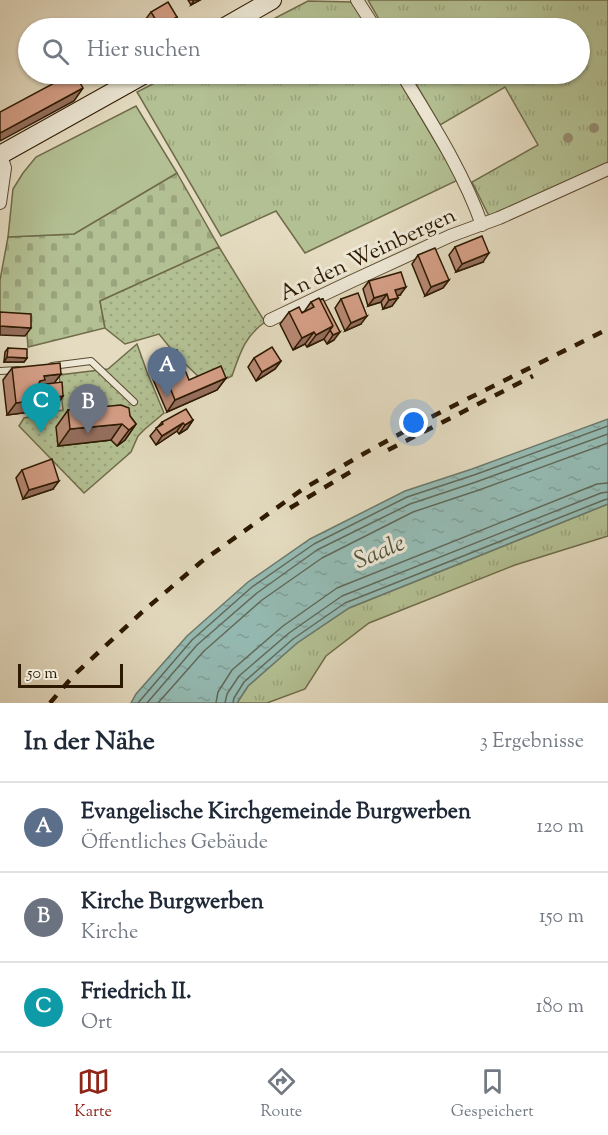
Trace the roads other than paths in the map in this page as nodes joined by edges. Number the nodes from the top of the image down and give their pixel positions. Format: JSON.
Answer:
{"nodes":[{"id":1,"x":272,"y":0,"type":"edge"},
{"id":2,"x":357,"y":0,"type":"edge"},
{"id":3,"x":240,"y":18,"type":"edge"},
{"id":4,"x":369,"y":18,"type":"edge"},
{"id":5,"x":126,"y":84,"type":"edge"},
{"id":6,"x":408,"y":84,"type":"edge"},
{"id":7,"x":0,"y":155,"type":"edge"},
{"id":8,"x":608,"y":169,"type":"edge"},
{"id":9,"x":0,"y":203,"type":"edge"},
{"id":10,"x":482,"y":225,"type":"junction"},
{"id":11,"x":270,"y":320,"type":"dead end"},
{"id":12,"x":50,"y":366,"type":"edge"},
{"id":13,"x":29,"y":369,"type":"edge"},
{"id":14,"x":0,"y":371,"type":"edge"},
{"id":15,"x":134,"y":402,"type":"dead end"}],
"edges":[{"from":1,"to":3,"type":"main road"},
{"from":2,"to":4,"type":"street"},
{"from":5,"to":7,"type":"main road"},
{"from":6,"to":10,"type":"street","name":"An den Weinbergen"},
{"from":7,"to":9,"type":"street"},
{"from":8,"to":10,"type":"street","name":"An den Weinbergen"},
{"from":10,"to":11,"type":"street","name":"An den Weinbergen"},
{"from":12,"to":15,"type":"lane"},
{"from":13,"to":14,"type":"lane"}]}
